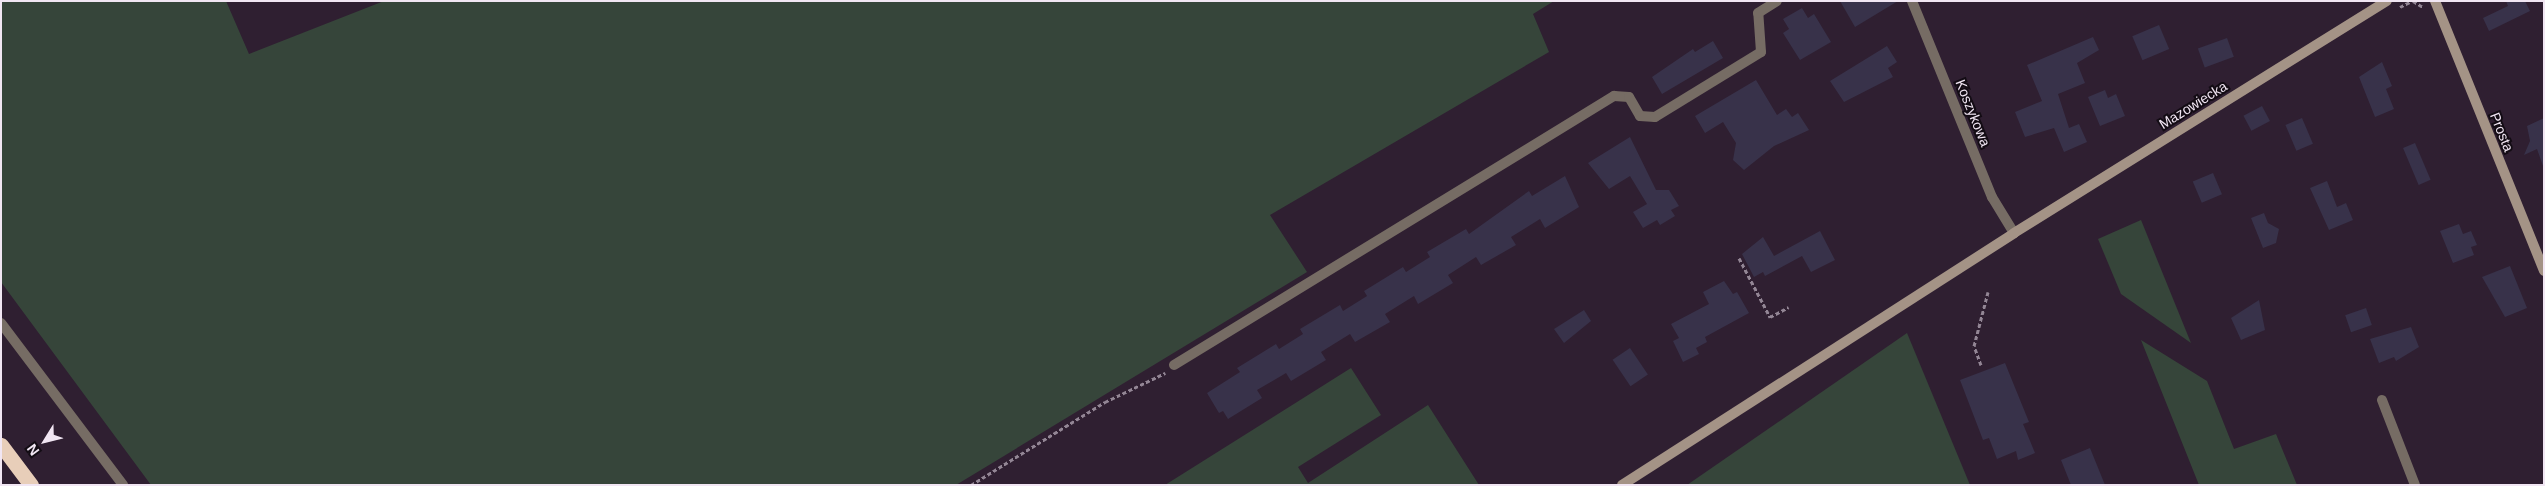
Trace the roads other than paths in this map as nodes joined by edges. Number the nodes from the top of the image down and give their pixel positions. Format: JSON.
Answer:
{"nodes":[{"id":1,"x":1777,"y":1,"type":"edge"},
{"id":2,"x":1912,"y":1,"type":"edge"},
{"id":3,"x":2387,"y":1,"type":"edge"},
{"id":4,"x":2435,"y":1,"type":"edge"},
{"id":5,"x":2014,"y":233,"type":"junction"},
{"id":6,"x":2544,"y":271,"type":"edge"},
{"id":7,"x":1,"y":323,"type":"edge"},
{"id":8,"x":1174,"y":365,"type":"road end"},
{"id":9,"x":2382,"y":400,"type":"dead end"},
{"id":10,"x":1,"y":445,"type":"edge"},
{"id":11,"x":30,"y":485,"type":"edge"},
{"id":12,"x":124,"y":485,"type":"edge"},
{"id":13,"x":1622,"y":485,"type":"edge"},
{"id":14,"x":2415,"y":485,"type":"edge"}],
"edges":[{"from":1,"to":8,"type":"street"},
{"from":2,"to":5,"type":"street","name":"Koszykowa"},
{"from":3,"to":5,"type":"street","name":"Mazowiecka"},
{"from":4,"to":6,"type":"street","name":"Prosta"},
{"from":5,"to":13,"type":"street","name":"Mazowiecka"},
{"from":7,"to":12,"type":"street"},
{"from":9,"to":14,"type":"street"},
{"from":10,"to":11,"type":"highway"}]}
